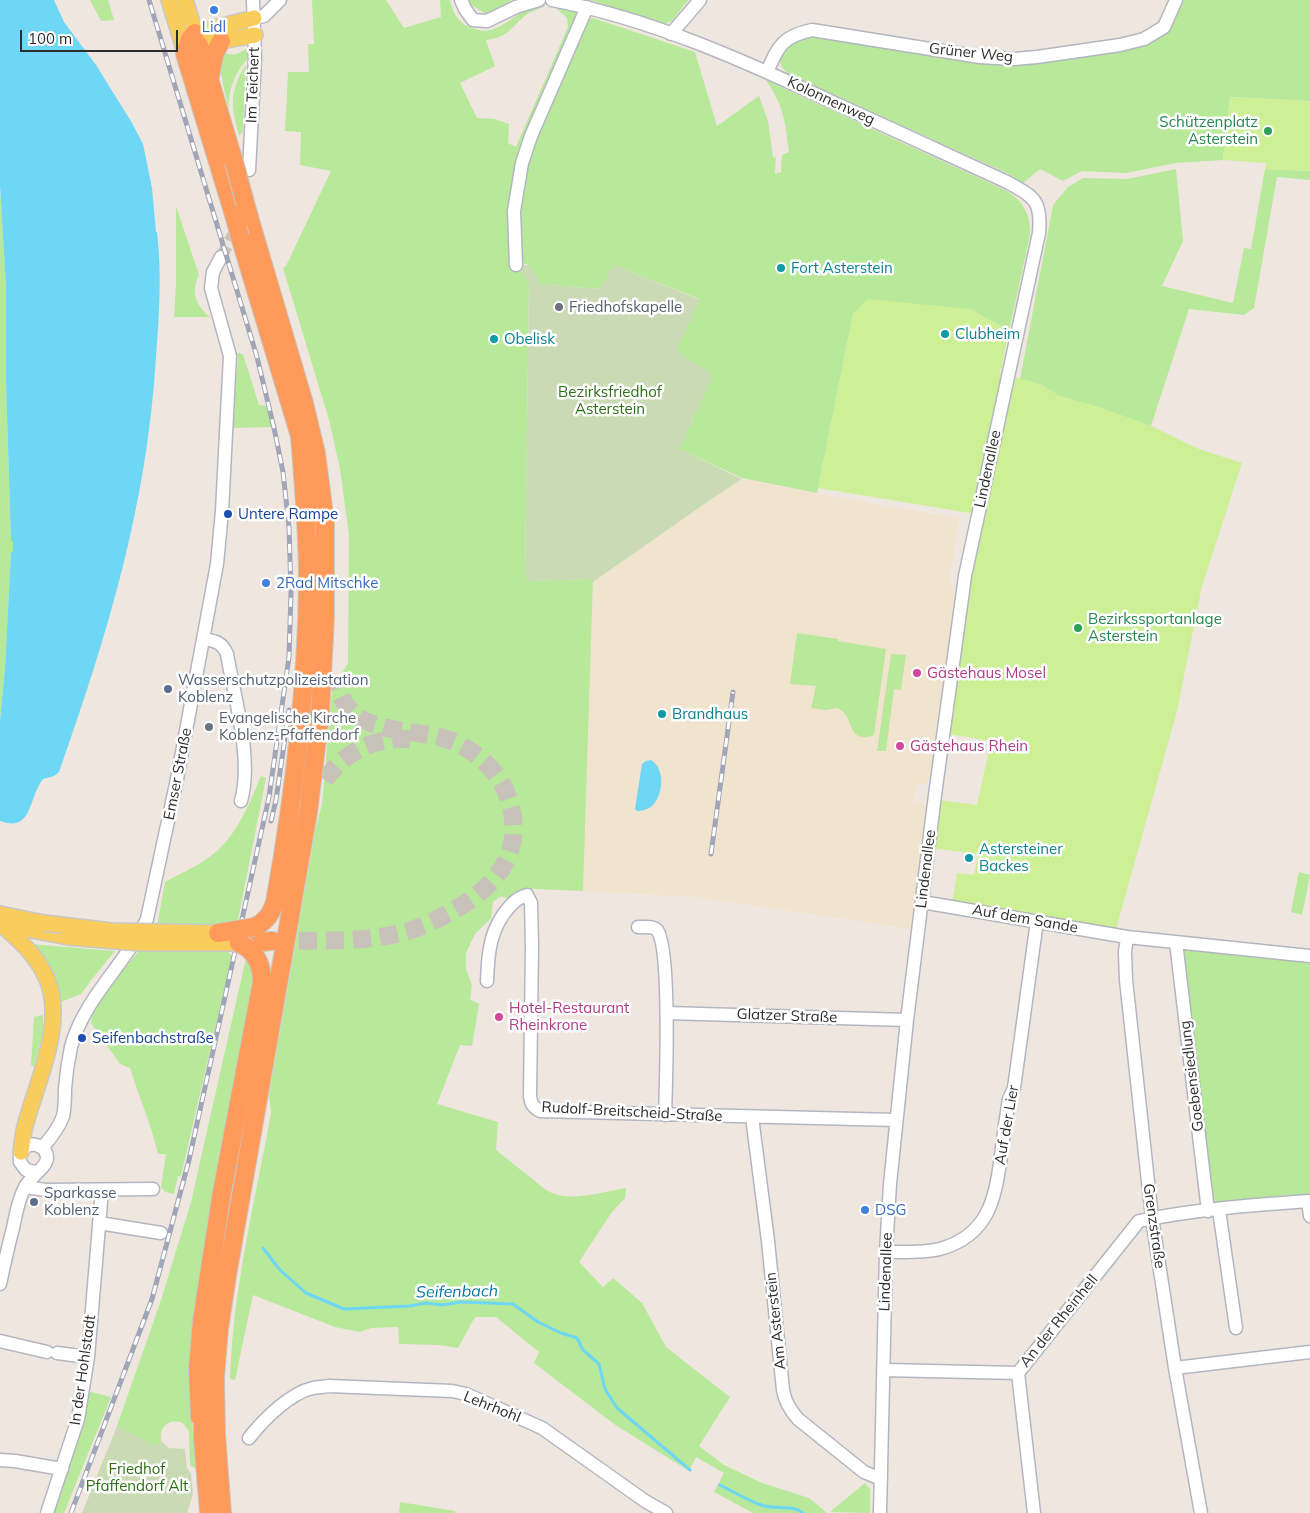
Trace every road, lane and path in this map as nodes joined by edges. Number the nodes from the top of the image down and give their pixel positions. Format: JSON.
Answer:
{"nodes":[{"id":1,"x":169,"y":0,"type":"edge"},
{"id":2,"x":253,"y":0,"type":"edge"},
{"id":3,"x":280,"y":0,"type":"edge"},
{"id":4,"x":461,"y":0,"type":"edge"},
{"id":5,"x":539,"y":0,"type":"edge"},
{"id":6,"x":552,"y":0,"type":"edge"},
{"id":7,"x":700,"y":0,"type":"edge"},
{"id":8,"x":1176,"y":0,"type":"edge"},
{"id":9,"x":586,"y":7,"type":"junction"},
{"id":10,"x":183,"y":10,"type":"edge"},
{"id":11,"x":254,"y":18,"type":"junction"},
{"id":12,"x":671,"y":34,"type":"junction"},
{"id":13,"x":255,"y":35,"type":"junction"},
{"id":14,"x":221,"y":41,"type":"junction"},
{"id":15,"x":190,"y":46,"type":"junction"},
{"id":16,"x":766,"y":72,"type":"junction"},
{"id":17,"x":209,"y":78,"type":"junction"},
{"id":18,"x":242,"y":166,"type":"junction"},
{"id":19,"x":242,"y":216,"type":"junction"},
{"id":20,"x":1039,"y":233,"type":"joint"},
{"id":21,"x":221,"y":257,"type":"tunnel mouth"},
{"id":22,"x":516,"y":264,"type":"dead end"},
{"id":23,"x":300,"y":438,"type":"junction"},
{"id":24,"x":325,"y":617,"type":"junction"},
{"id":25,"x":204,"y":639,"type":"junction"},
{"id":26,"x":334,"y":677,"type":"tunnel mouth"},
{"id":27,"x":325,"y":780,"type":"tunnel mouth"},
{"id":28,"x":241,"y":801,"type":"dead end"},
{"id":29,"x":308,"y":813,"type":"junction"},
{"id":30,"x":922,"y":902,"type":"junction"},
{"id":31,"x":1,"y":921,"type":"edge"},
{"id":32,"x":1037,"y":921,"type":"junction"},
{"id":33,"x":638,"y":927,"type":"dead end"},
{"id":34,"x":218,"y":933,"type":"joint"},
{"id":35,"x":1127,"y":936,"type":"junction"},
{"id":36,"x":273,"y":937,"type":"tunnel mouth"},
{"id":37,"x":249,"y":939,"type":"junction"},
{"id":38,"x":1176,"y":942,"type":"junction"},
{"id":39,"x":1310,"y":956,"type":"edge"},
{"id":40,"x":487,"y":981,"type":"dead end"},
{"id":41,"x":667,"y":1013,"type":"junction"},
{"id":42,"x":907,"y":1020,"type":"junction"},
{"id":43,"x":665,"y":1115,"type":"junction"},
{"id":44,"x":752,"y":1117,"type":"junction"},
{"id":45,"x":895,"y":1120,"type":"junction"},
{"id":46,"x":42,"y":1148,"type":"junction"},
{"id":47,"x":21,"y":1152,"type":"junction"},
{"id":48,"x":31,"y":1171,"type":"junction"},
{"id":49,"x":25,"y":1187,"type":"junction"},
{"id":50,"x":153,"y":1189,"type":"dead end"},
{"id":51,"x":102,"y":1190,"type":"junction"},
{"id":52,"x":1309,"y":1201,"type":"edge"},
{"id":53,"x":1214,"y":1210,"type":"junction"},
{"id":54,"x":1310,"y":1216,"type":"edge"},
{"id":55,"x":1152,"y":1218,"type":"junction"},
{"id":56,"x":99,"y":1223,"type":"junction"},
{"id":57,"x":161,"y":1233,"type":"dead end"},
{"id":58,"x":886,"y":1252,"type":"junction"},
{"id":59,"x":0,"y":1284,"type":"edge"},
{"id":60,"x":1236,"y":1328,"type":"dead end"},
{"id":61,"x":0,"y":1340,"type":"edge"},
{"id":62,"x":1310,"y":1352,"type":"edge"},
{"id":63,"x":88,"y":1357,"type":"junction"},
{"id":64,"x":1175,"y":1368,"type":"junction"},
{"id":65,"x":883,"y":1370,"type":"junction"},
{"id":66,"x":1018,"y":1373,"type":"junction"},
{"id":67,"x":249,"y":1438,"type":"dead end"},
{"id":68,"x":203,"y":1439,"type":"junction"},
{"id":69,"x":0,"y":1460,"type":"edge"},
{"id":70,"x":62,"y":1469,"type":"junction"},
{"id":71,"x":881,"y":1479,"type":"junction"},
{"id":72,"x":47,"y":1513,"type":"edge"},
{"id":73,"x":210,"y":1513,"type":"edge"},
{"id":74,"x":222,"y":1513,"type":"edge"},
{"id":75,"x":666,"y":1513,"type":"edge"},
{"id":76,"x":880,"y":1513,"type":"edge"},
{"id":77,"x":1034,"y":1513,"type":"edge"},
{"id":78,"x":1201,"y":1513,"type":"edge"}],
"edges":[{"from":1,"to":10,"type":"main road"},
{"from":2,"to":11,"type":"street","name":"Im Teichert"},
{"from":3,"to":11,"type":"street"},
{"from":4,"to":5,"type":"street"},
{"from":6,"to":9,"type":"street","name":"Kolonnenweg"},
{"from":7,"to":12,"type":"street"},
{"from":8,"to":16,"type":"street","name":"Grüner Weg"},
{"from":9,"to":12,"type":"street","name":"Kolonnenweg"},
{"from":9,"to":22,"type":"street"},
{"from":10,"to":15,"type":"main road"},
{"from":11,"to":13,"type":"street","name":"Im Teichert"},
{"from":11,"to":15,"type":"main road"},
{"from":12,"to":16,"type":"street","name":"Kolonnenweg"},
{"from":13,"to":14,"type":"main road"},
{"from":13,"to":18,"type":"street","name":"Im Teichert"},
{"from":14,"to":15,"type":"main road"},
{"from":14,"to":17,"type":"highway"},
{"from":15,"to":17,"type":"highway"},
{"from":15,"to":19,"type":"highway"},
{"from":16,"to":20,"type":"street","name":"Kolonnenweg"},
{"from":17,"to":18,"type":"highway"},
{"from":18,"to":19,"type":"highway","bridge":true},
{"from":19,"to":23,"type":"highway","bridge":true},
{"from":19,"to":24,"type":"highway"},
{"from":20,"to":30,"type":"street","name":"Lindenallee"},
{"from":21,"to":25,"type":"street","name":"Emser Straße"},
{"from":23,"to":37,"type":"highway"},
{"from":23,"to":68,"type":"highway"},
{"from":24,"to":26,"type":"highway"},
{"from":24,"to":29,"type":"highway"},
{"from":25,"to":28,"type":"street"},
{"from":25,"to":46,"type":"street","name":"Emser Straße"},
{"from":27,"to":29,"type":"highway"},
{"from":29,"to":74,"type":"highway"},
{"from":30,"to":32,"type":"street","name":"Auf dem Sande"},
{"from":30,"to":42,"type":"street","name":"Lindenallee"},
{"from":31,"to":34,"type":"main road","bridge":true},
{"from":31,"to":37,"type":"main road","bridge":true},
{"from":31,"to":47,"type":"main road"},
{"from":32,"to":35,"type":"street","name":"Auf dem Sande"},
{"from":32,"to":58,"type":"street","name":"Auf der Lier"},
{"from":33,"to":41,"type":"street"},
{"from":34,"to":37,"type":"highway","bridge":true},
{"from":35,"to":38,"type":"street"},
{"from":35,"to":55,"type":"street","name":"Grenzstraße"},
{"from":36,"to":37,"type":"highway"},
{"from":37,"to":68,"type":"highway"},
{"from":38,"to":39,"type":"street"},
{"from":38,"to":53,"type":"street","name":"Goebensiedlung"},
{"from":40,"to":43,"type":"street","name":"Rudolf-Breitscheid-Straße"},
{"from":41,"to":42,"type":"street","name":"Glatzer Straße"},
{"from":41,"to":43,"type":"street"},
{"from":42,"to":45,"type":"street","name":"Lindenallee"},
{"from":43,"to":44,"type":"street","name":"Rudolf-Breitscheid-Straße"},
{"from":44,"to":45,"type":"street","name":"Rudolf-Breitscheid-Straße"},
{"from":44,"to":71,"type":"street","name":"Am Asterstein"},
{"from":45,"to":58,"type":"street","name":"Lindenallee"},
{"from":46,"to":47,"type":"street"},
{"from":46,"to":48,"type":"street"},
{"from":47,"to":48,"type":"street"},
{"from":48,"to":49,"type":"street"},
{"from":49,"to":51,"type":"street"},
{"from":49,"to":59,"type":"street"},
{"from":50,"to":51,"type":"street"},
{"from":51,"to":56,"type":"street","name":"In der Hohlstadt"},
{"from":52,"to":53,"type":"street"},
{"from":52,"to":54,"type":"street"},
{"from":53,"to":55,"type":"street"},
{"from":53,"to":60,"type":"street","name":"Goebensiedlung"},
{"from":55,"to":64,"type":"street","name":"Grenzstraße"},
{"from":55,"to":66,"type":"street","name":"An der Rheinhell"},
{"from":56,"to":57,"type":"street"},
{"from":56,"to":63,"type":"street","name":"In der Hohlstadt"},
{"from":58,"to":65,"type":"street","name":"Lindenallee"},
{"from":61,"to":63,"type":"street"},
{"from":62,"to":64,"type":"street"},
{"from":63,"to":70,"type":"street","name":"In der Hohlstadt"},
{"from":64,"to":78,"type":"street","name":"Grenzstraße"},
{"from":65,"to":66,"type":"street","name":"An der Rheinhell"},
{"from":65,"to":71,"type":"street","name":"Lindenallee"},
{"from":66,"to":77,"type":"street"},
{"from":67,"to":75,"type":"street","name":"Lehrhohl"},
{"from":68,"to":73,"type":"highway"},
{"from":69,"to":70,"type":"street"},
{"from":70,"to":72,"type":"street","name":"In der Hohlstadt"},
{"from":71,"to":76,"type":"street","name":"Lindenallee"}]}
